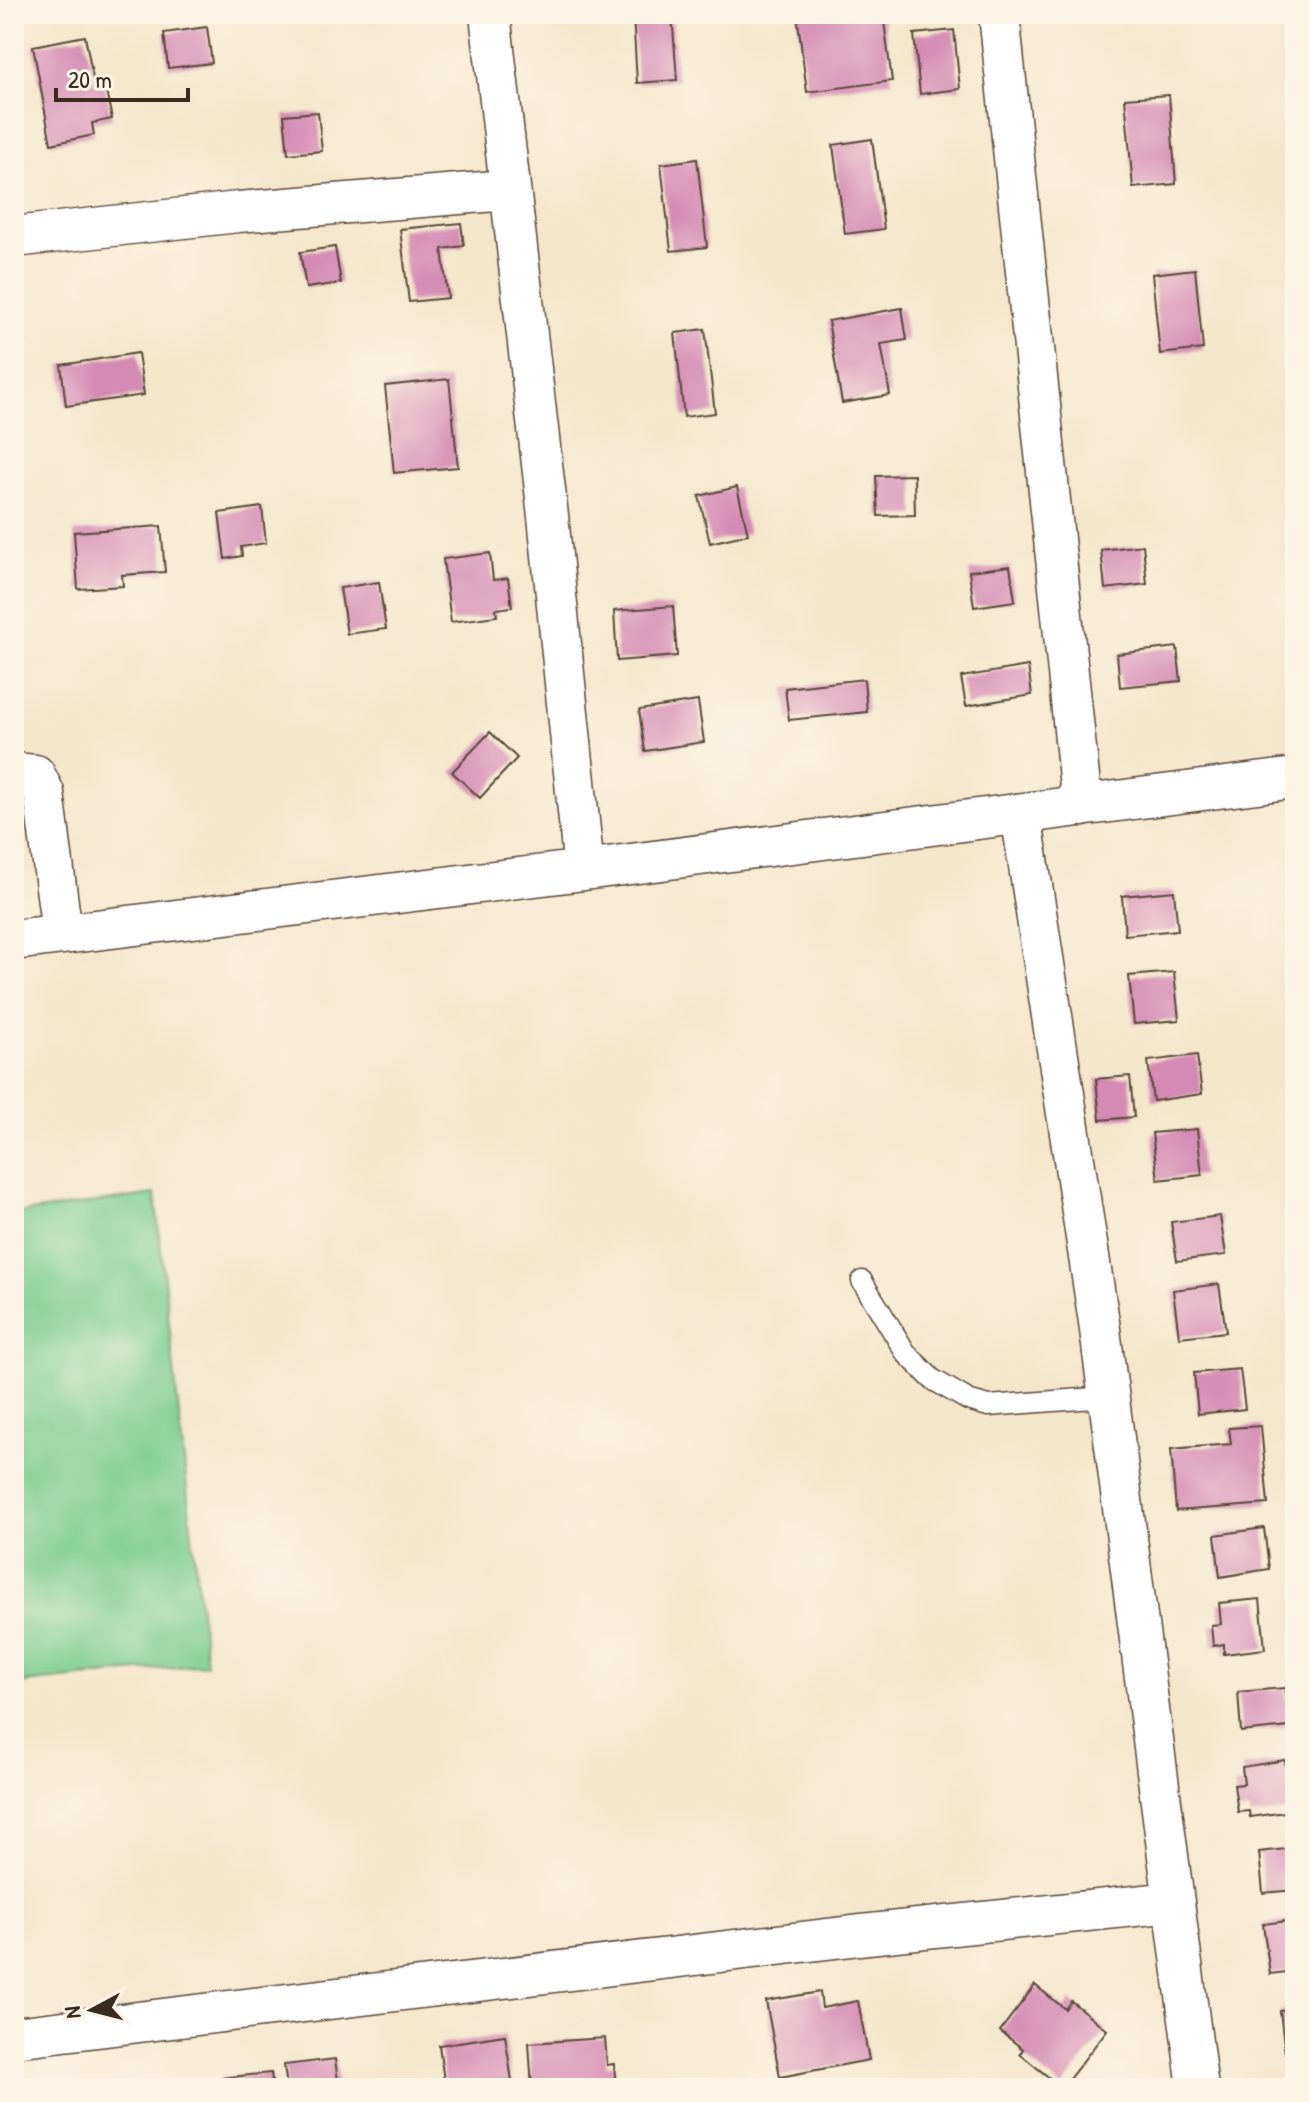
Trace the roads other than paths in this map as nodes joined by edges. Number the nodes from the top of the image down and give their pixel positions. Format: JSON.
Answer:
{"nodes":[{"id":1,"x":490,"y":14,"type":"edge"},
{"id":2,"x":999,"y":14,"type":"edge"},
{"id":3,"x":508,"y":190,"type":"junction"},
{"id":4,"x":14,"y":237,"type":"edge"},
{"id":5,"x":14,"y":773,"type":"edge"},
{"id":6,"x":1295,"y":778,"type":"edge"},
{"id":7,"x":1082,"y":806,"type":"junction"},
{"id":8,"x":1021,"y":814,"type":"junction"},
{"id":9,"x":584,"y":870,"type":"junction"},
{"id":10,"x":62,"y":934,"type":"junction"},
{"id":11,"x":14,"y":940,"type":"edge"},
{"id":12,"x":862,"y":1281,"type":"dead end"},
{"id":13,"x":1108,"y":1397,"type":"junction"},
{"id":14,"x":1173,"y":1902,"type":"junction"},
{"id":15,"x":14,"y":2037,"type":"edge"},
{"id":16,"x":1198,"y":2088,"type":"edge"}],
"edges":[{"from":1,"to":3,"type":"street"},
{"from":2,"to":7,"type":"street"},
{"from":3,"to":4,"type":"street"},
{"from":3,"to":9,"type":"street"},
{"from":5,"to":10,"type":"street"},
{"from":6,"to":7,"type":"street"},
{"from":7,"to":8,"type":"street"},
{"from":8,"to":9,"type":"street"},
{"from":8,"to":13,"type":"street"},
{"from":9,"to":10,"type":"street"},
{"from":10,"to":11,"type":"street"},
{"from":12,"to":13,"type":"lane"},
{"from":13,"to":14,"type":"street"},
{"from":14,"to":15,"type":"street"},
{"from":14,"to":16,"type":"street"}]}
